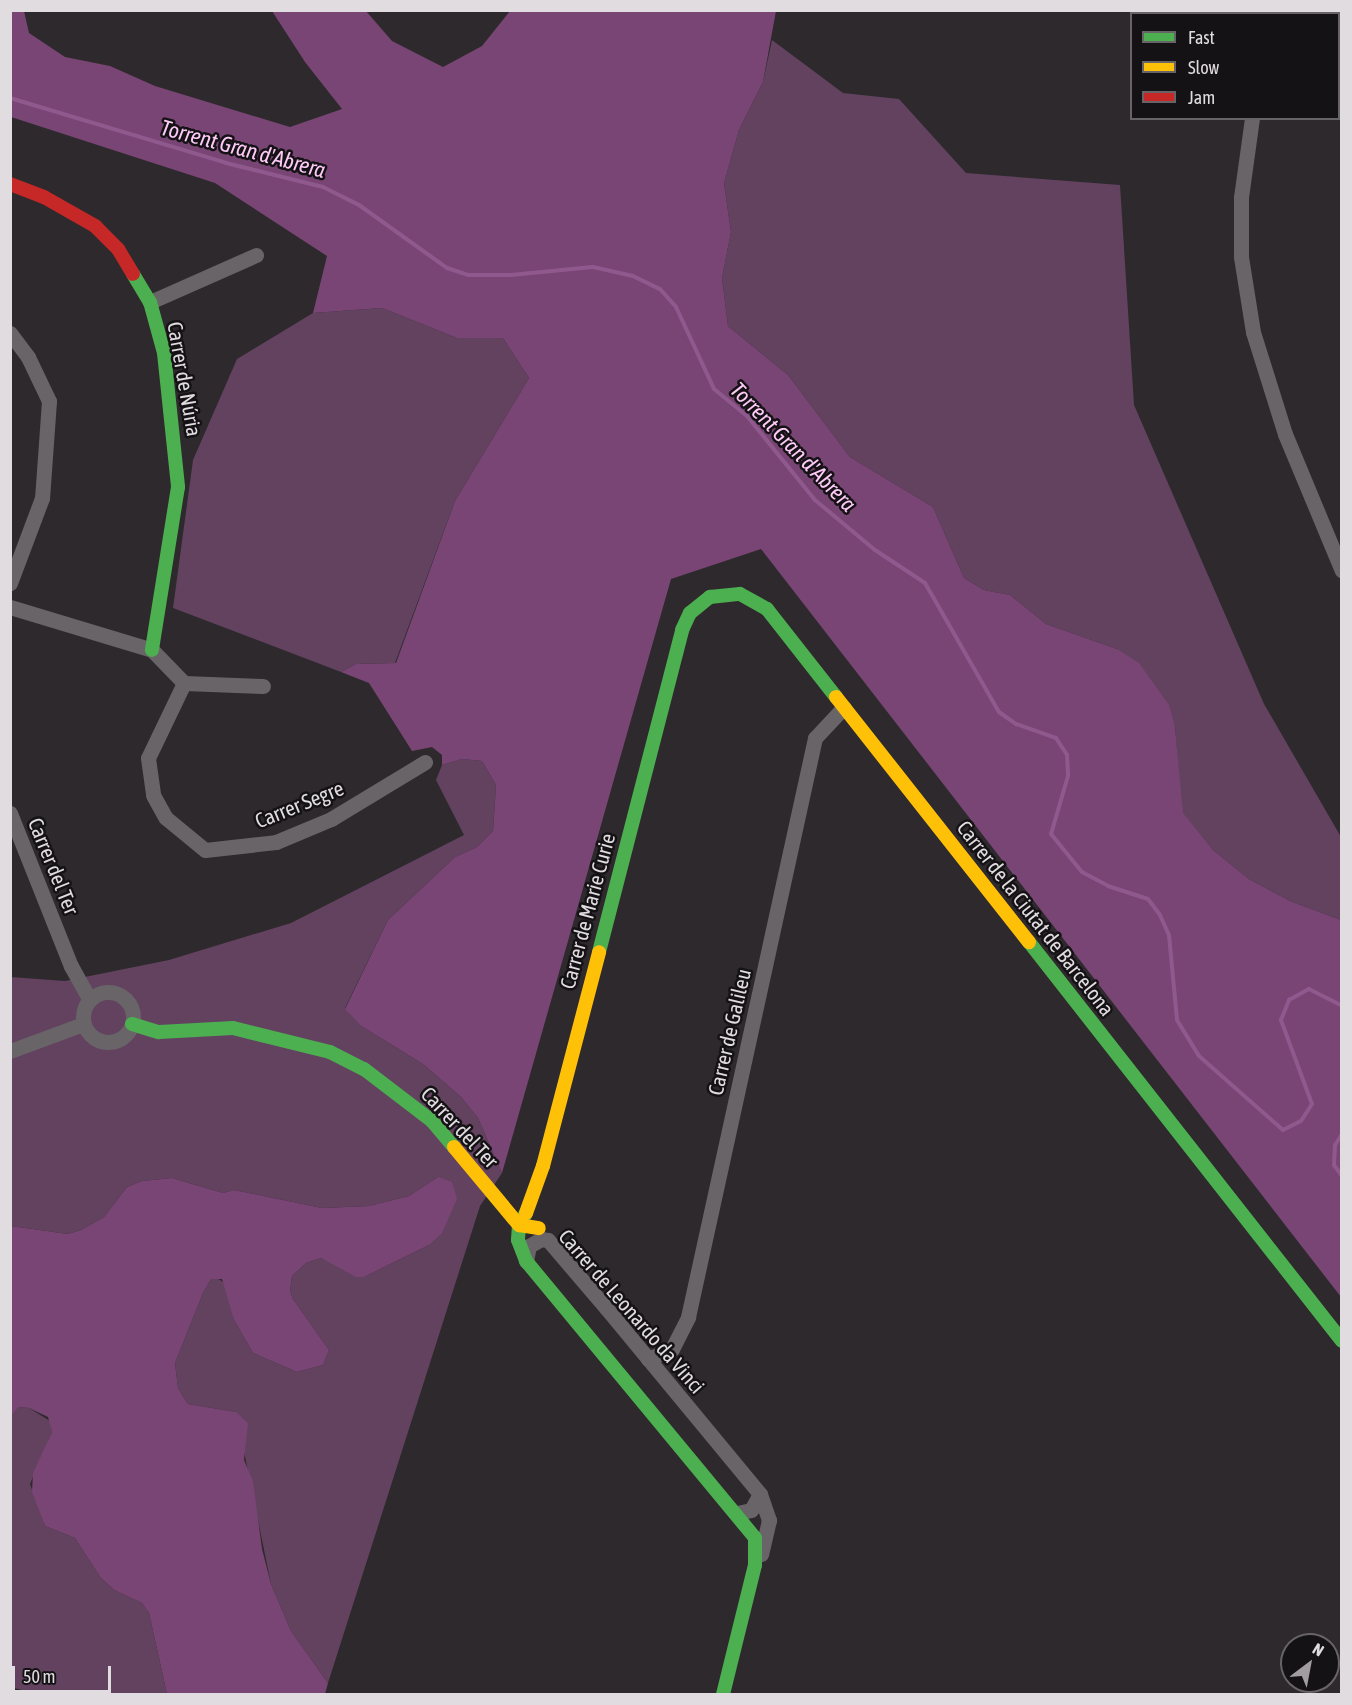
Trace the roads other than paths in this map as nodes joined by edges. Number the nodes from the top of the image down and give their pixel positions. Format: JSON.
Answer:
{"nodes":[{"id":1,"x":1252,"y":120,"type":"edge"},
{"id":2,"x":10,"y":184,"type":"edge"},
{"id":3,"x":256,"y":255,"type":"dead end"},
{"id":4,"x":150,"y":302,"type":"junction"},
{"id":5,"x":10,"y":333,"type":"edge"},
{"id":6,"x":1341,"y":571,"type":"edge"},
{"id":7,"x":10,"y":583,"type":"edge"},
{"id":8,"x":10,"y":607,"type":"edge"},
{"id":9,"x":680,"y":635,"type":"joint"},
{"id":10,"x":152,"y":650,"type":"junction"},
{"id":11,"x":184,"y":683,"type":"junction"},
{"id":12,"x":263,"y":686,"type":"dead end"},
{"id":13,"x":844,"y":707,"type":"junction"},
{"id":14,"x":425,"y":762,"type":"dead end"},
{"id":15,"x":10,"y":813,"type":"edge"},
{"id":16,"x":89,"y":999,"type":"junction"},
{"id":17,"x":83,"y":1024,"type":"junction"},
{"id":18,"x":132,"y":1024,"type":"junction"},
{"id":19,"x":10,"y":1051,"type":"edge"},
{"id":20,"x":534,"y":1198,"type":"junction"},
{"id":21,"x":519,"y":1225,"type":"junction"},
{"id":22,"x":544,"y":1234,"type":"junction"},
{"id":23,"x":526,"y":1261,"type":"junction"},
{"id":24,"x":1341,"y":1341,"type":"edge"},
{"id":25,"x":648,"y":1359,"type":"junction"},
{"id":26,"x":760,"y":1494,"type":"junction"},
{"id":27,"x":738,"y":1513,"type":"junction"},
{"id":28,"x":755,"y":1565,"type":"junction"},
{"id":29,"x":723,"y":1695,"type":"edge"}],
"edges":[{"from":1,"to":6,"type":"street"},
{"from":2,"to":4,"type":"street","name":"Carrer de Núria"},
{"from":3,"to":4,"type":"street"},
{"from":4,"to":10,"type":"street","name":"Carrer de Núria"},
{"from":5,"to":7,"type":"street"},
{"from":8,"to":10,"type":"street"},
{"from":9,"to":13,"type":"street","name":"Carrer de la Ciutat de Barcelona"},
{"from":9,"to":20,"type":"street","name":"Carrer de Marie Curie"},
{"from":10,"to":11,"type":"street"},
{"from":11,"to":12,"type":"street"},
{"from":11,"to":14,"type":"street","name":"Carrer Segre"},
{"from":13,"to":24,"type":"street","name":"Carrer de la Ciutat de Barcelona"},
{"from":13,"to":25,"type":"street","name":"Carrer de Galileu"},
{"from":15,"to":16,"type":"street","name":"Carrer del Ter"},
{"from":16,"to":17,"type":"street"},
{"from":16,"to":18,"type":"street"},
{"from":17,"to":18,"type":"street"},
{"from":17,"to":19,"type":"street"},
{"from":18,"to":21,"type":"street","name":"Carrer del Ter"},
{"from":20,"to":21,"type":"street","name":"Carrer de Marie Curie"},
{"from":20,"to":22,"type":"street","name":"Carrer de Marie Curie"},
{"from":21,"to":22,"type":"street"},
{"from":21,"to":23,"type":"street"},
{"from":22,"to":23,"type":"street","name":"Carrer de Leonardo da Vinci"},
{"from":22,"to":25,"type":"street","name":"Carrer de Leonardo da Vinci"},
{"from":23,"to":27,"type":"street"},
{"from":25,"to":26,"type":"street","name":"Carrer de Leonardo da Vinci"},
{"from":26,"to":27,"type":"street"},
{"from":26,"to":28,"type":"street","name":"Carrer de Leonardo da Vinci"},
{"from":27,"to":28,"type":"street"},
{"from":28,"to":29,"type":"street"}]}
